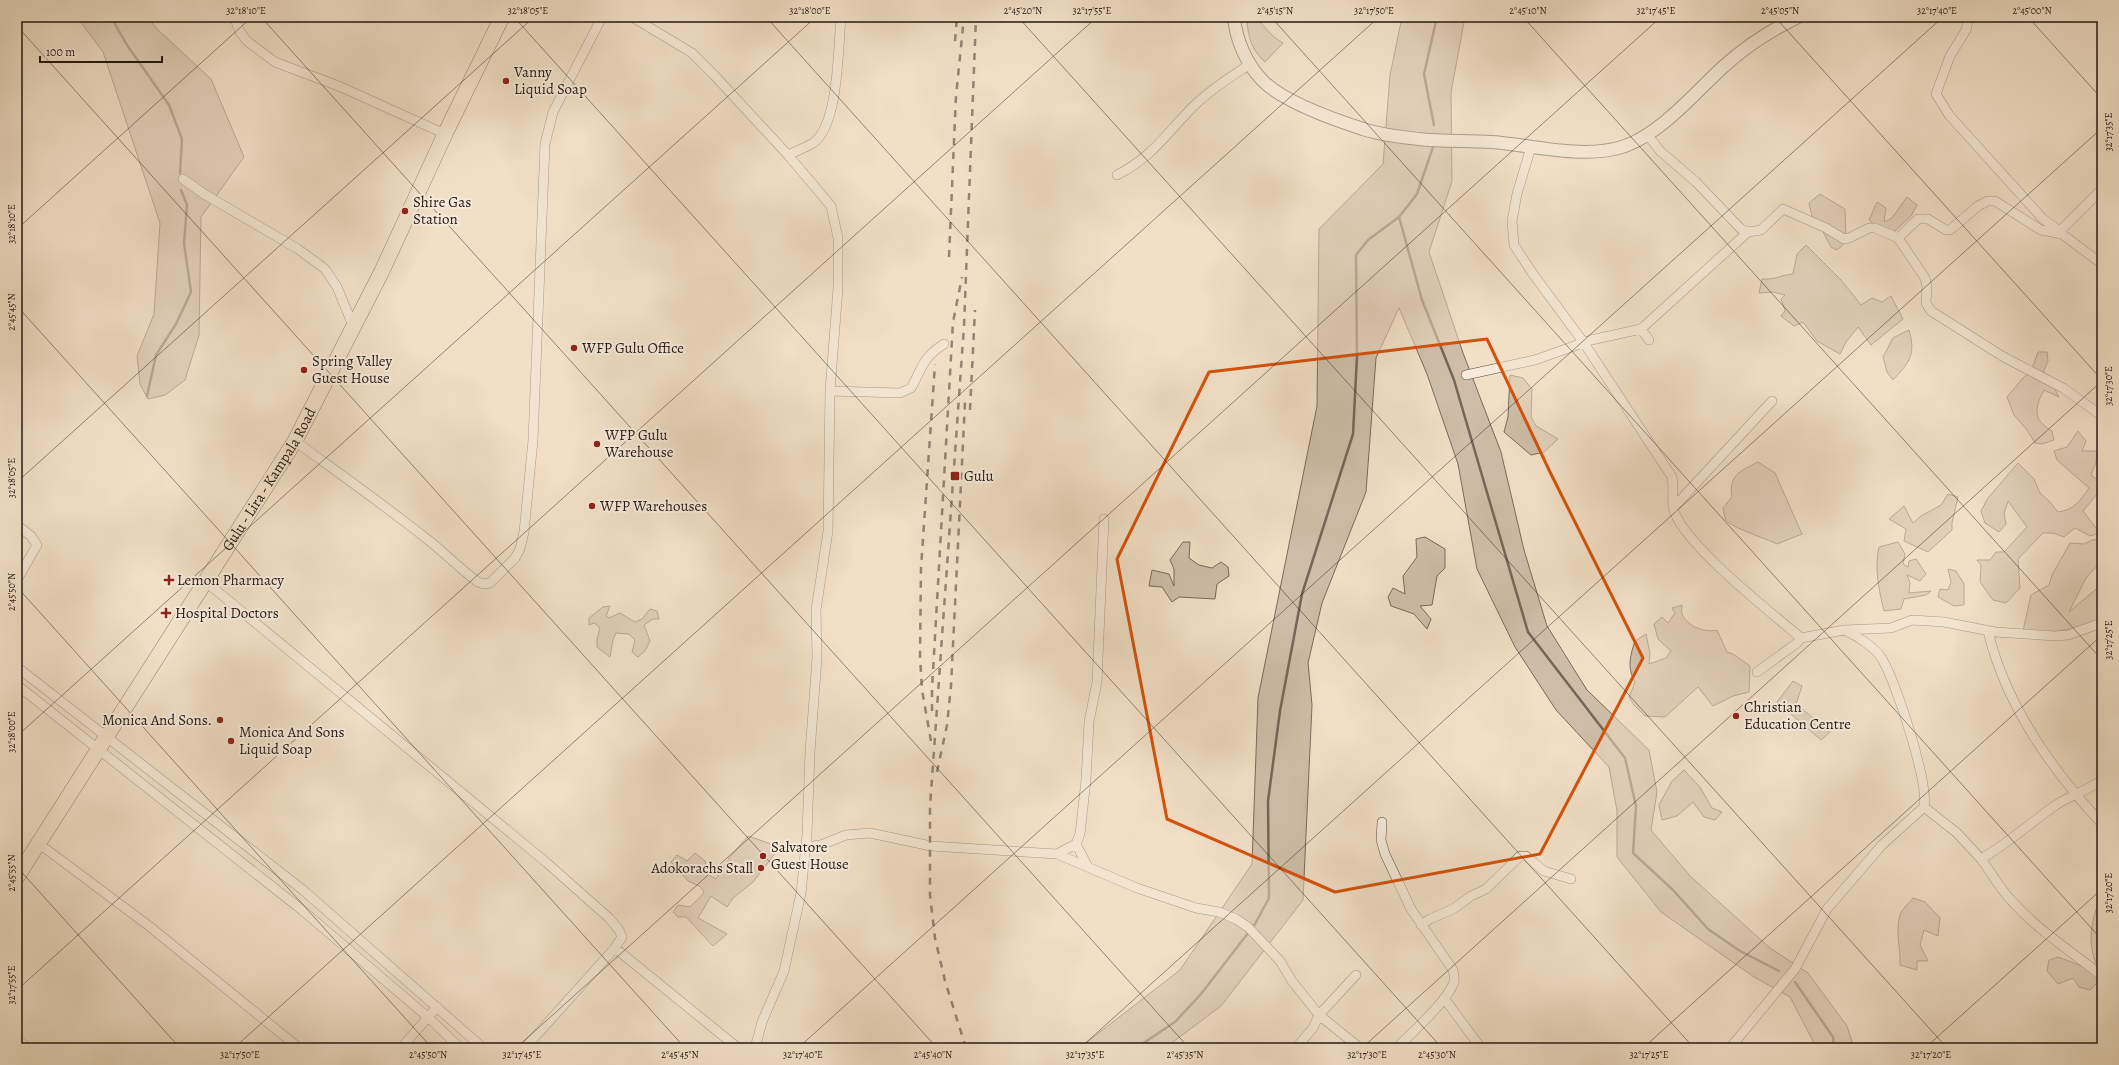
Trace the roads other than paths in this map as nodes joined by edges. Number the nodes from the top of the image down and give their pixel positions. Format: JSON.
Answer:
{"nodes":[{"id":1,"x":234,"y":17,"type":"edge"},
{"id":2,"x":502,"y":17,"type":"edge"},
{"id":3,"x":602,"y":17,"type":"edge"},
{"id":4,"x":632,"y":17,"type":"edge"},
{"id":5,"x":841,"y":17,"type":"edge"},
{"id":6,"x":1234,"y":17,"type":"edge"},
{"id":7,"x":1798,"y":17,"type":"edge"},
{"id":8,"x":1969,"y":17,"type":"edge"},
{"id":9,"x":1250,"y":64,"type":"junction"},
{"id":10,"x":445,"y":134,"type":"junction"},
{"id":11,"x":1646,"y":134,"type":"junction"},
{"id":12,"x":1531,"y":147,"type":"junction"},
{"id":13,"x":788,"y":155,"type":"junction"},
{"id":14,"x":1117,"y":175,"type":"dead end"},
{"id":15,"x":184,"y":179,"type":"dead end"},
{"id":16,"x":2102,"y":189,"type":"edge"},
{"id":17,"x":1748,"y":232,"type":"junction"},
{"id":18,"x":1898,"y":238,"type":"junction"},
{"id":19,"x":2102,"y":264,"type":"edge"},
{"id":20,"x":354,"y":328,"type":"junction"},
{"id":21,"x":1641,"y":329,"type":"junction"},
{"id":22,"x":1649,"y":340,"type":"dead end"},
{"id":23,"x":1584,"y":343,"type":"junction"},
{"id":24,"x":944,"y":344,"type":"dead end"},
{"id":25,"x":1466,"y":375,"type":"dead end"},
{"id":26,"x":830,"y":391,"type":"junction"},
{"id":27,"x":1772,"y":401,"type":"dead end"},
{"id":28,"x":2102,"y":416,"type":"edge"},
{"id":29,"x":295,"y":441,"type":"junction"},
{"id":30,"x":1673,"y":508,"type":"junction"},
{"id":31,"x":1104,"y":519,"type":"dead end"},
{"id":32,"x":17,"y":526,"type":"edge"},
{"id":33,"x":17,"y":580,"type":"edge"},
{"id":34,"x":206,"y":582,"type":"junction"},
{"id":35,"x":2102,"y":622,"type":"edge"},
{"id":36,"x":1844,"y":630,"type":"junction"},
{"id":37,"x":1988,"y":631,"type":"junction"},
{"id":38,"x":1801,"y":638,"type":"junction"},
{"id":39,"x":17,"y":667,"type":"edge"},
{"id":40,"x":1757,"y":672,"type":"dead end"},
{"id":41,"x":17,"y":685,"type":"edge"},
{"id":42,"x":102,"y":742,"type":"junction"},
{"id":43,"x":2102,"y":780,"type":"edge"},
{"id":44,"x":2075,"y":795,"type":"junction"},
{"id":45,"x":1924,"y":807,"type":"junction"},
{"id":46,"x":1382,"y":822,"type":"dead end"},
{"id":47,"x":2102,"y":824,"type":"edge"},
{"id":48,"x":38,"y":843,"type":"junction"},
{"id":49,"x":1076,"y":844,"type":"junction"},
{"id":50,"x":805,"y":847,"type":"junction"},
{"id":51,"x":1057,"y":854,"type":"junction"},
{"id":52,"x":1981,"y":859,"type":"junction"},
{"id":53,"x":1088,"y":867,"type":"junction"},
{"id":54,"x":17,"y":877,"type":"edge"},
{"id":55,"x":1571,"y":879,"type":"dead end"},
{"id":56,"x":1421,"y":925,"type":"junction"},
{"id":57,"x":615,"y":948,"type":"junction"},
{"id":58,"x":1356,"y":974,"type":"dead end"},
{"id":59,"x":2102,"y":976,"type":"edge"},
{"id":60,"x":1444,"y":998,"type":"junction"},
{"id":61,"x":437,"y":1007,"type":"junction"},
{"id":62,"x":1318,"y":1015,"type":"junction"},
{"id":63,"x":429,"y":1018,"type":"junction"},
{"id":64,"x":17,"y":1040,"type":"edge"},
{"id":65,"x":28,"y":1048,"type":"edge"},
{"id":66,"x":299,"y":1048,"type":"edge"},
{"id":67,"x":401,"y":1048,"type":"edge"},
{"id":68,"x":460,"y":1048,"type":"edge"},
{"id":69,"x":483,"y":1048,"type":"edge"},
{"id":70,"x":525,"y":1048,"type":"edge"},
{"id":71,"x":738,"y":1048,"type":"edge"},
{"id":72,"x":755,"y":1048,"type":"edge"},
{"id":73,"x":1296,"y":1048,"type":"edge"},
{"id":74,"x":1360,"y":1048,"type":"edge"},
{"id":75,"x":1397,"y":1048,"type":"edge"},
{"id":76,"x":1481,"y":1048,"type":"edge"},
{"id":77,"x":1730,"y":1048,"type":"edge"}],
"edges":[{"from":1,"to":10,"type":"street"},
{"from":2,"to":10,"type":"main road","name":"Gulu - Lira - Kampala Road"},
{"from":3,"to":29,"type":"street"},
{"from":4,"to":13,"type":"street"},
{"from":5,"to":13,"type":"street"},
{"from":6,"to":9,"type":"street"},
{"from":7,"to":11,"type":"street"},
{"from":8,"to":16,"type":"street"},
{"from":9,"to":12,"type":"street"},
{"from":9,"to":14,"type":"street"},
{"from":10,"to":20,"type":"main road","name":"Gulu - Lira - Kampala Road"},
{"from":11,"to":12,"type":"street"},
{"from":11,"to":17,"type":"street"},
{"from":12,"to":23,"type":"street"},
{"from":13,"to":26,"type":"street"},
{"from":15,"to":20,"type":"street"},
{"from":17,"to":18,"type":"street"},
{"from":17,"to":21,"type":"street"},
{"from":18,"to":19,"type":"street"},
{"from":18,"to":28,"type":"street"},
{"from":20,"to":29,"type":"main road","name":"Gulu - Lira - Kampala Road"},
{"from":21,"to":22,"type":"street"},
{"from":21,"to":23,"type":"street"},
{"from":23,"to":25,"type":"street"},
{"from":23,"to":30,"type":"street"},
{"from":24,"to":26,"type":"street"},
{"from":26,"to":50,"type":"street"},
{"from":27,"to":30,"type":"street"},
{"from":29,"to":34,"type":"main road","name":"Gulu - Lira - Kampala Road"},
{"from":30,"to":38,"type":"street"},
{"from":31,"to":49,"type":"street"},
{"from":32,"to":33,"type":"street"},
{"from":34,"to":42,"type":"main road","name":"Gulu - Lira - Kampala Road"},
{"from":34,"to":57,"type":"street"},
{"from":35,"to":37,"type":"street"},
{"from":36,"to":37,"type":"street"},
{"from":36,"to":38,"type":"street"},
{"from":36,"to":45,"type":"street"},
{"from":37,"to":44,"type":"street"},
{"from":38,"to":40,"type":"street"},
{"from":39,"to":42,"type":"street"},
{"from":41,"to":42,"type":"street"},
{"from":42,"to":48,"type":"main road","name":"Gulu - Lira - Kampala Road"},
{"from":42,"to":61,"type":"street"},
{"from":42,"to":63,"type":"street"},
{"from":43,"to":44,"type":"street"},
{"from":44,"to":47,"type":"street"},
{"from":44,"to":52,"type":"street"},
{"from":45,"to":52,"type":"street"},
{"from":45,"to":77,"type":"street"},
{"from":46,"to":56,"type":"street"},
{"from":48,"to":54,"type":"main road","name":"Gulu - Lira - Kampala Road"},
{"from":48,"to":66,"type":"street"},
{"from":49,"to":51,"type":"street"},
{"from":49,"to":53,"type":"street"},
{"from":50,"to":51,"type":"street"},
{"from":50,"to":72,"type":"street"},
{"from":51,"to":53,"type":"street"},
{"from":52,"to":59,"type":"street"},
{"from":53,"to":62,"type":"street"},
{"from":55,"to":56,"type":"street"},
{"from":56,"to":60,"type":"street"},
{"from":57,"to":70,"type":"street"},
{"from":57,"to":71,"type":"street"},
{"from":58,"to":62,"type":"street"},
{"from":60,"to":75,"type":"street"},
{"from":60,"to":76,"type":"street"},
{"from":61,"to":63,"type":"street"},
{"from":61,"to":69,"type":"street"},
{"from":62,"to":73,"type":"street"},
{"from":62,"to":74,"type":"street"},
{"from":63,"to":67,"type":"street"},
{"from":63,"to":68,"type":"street"},
{"from":64,"to":65,"type":"street"}]}
